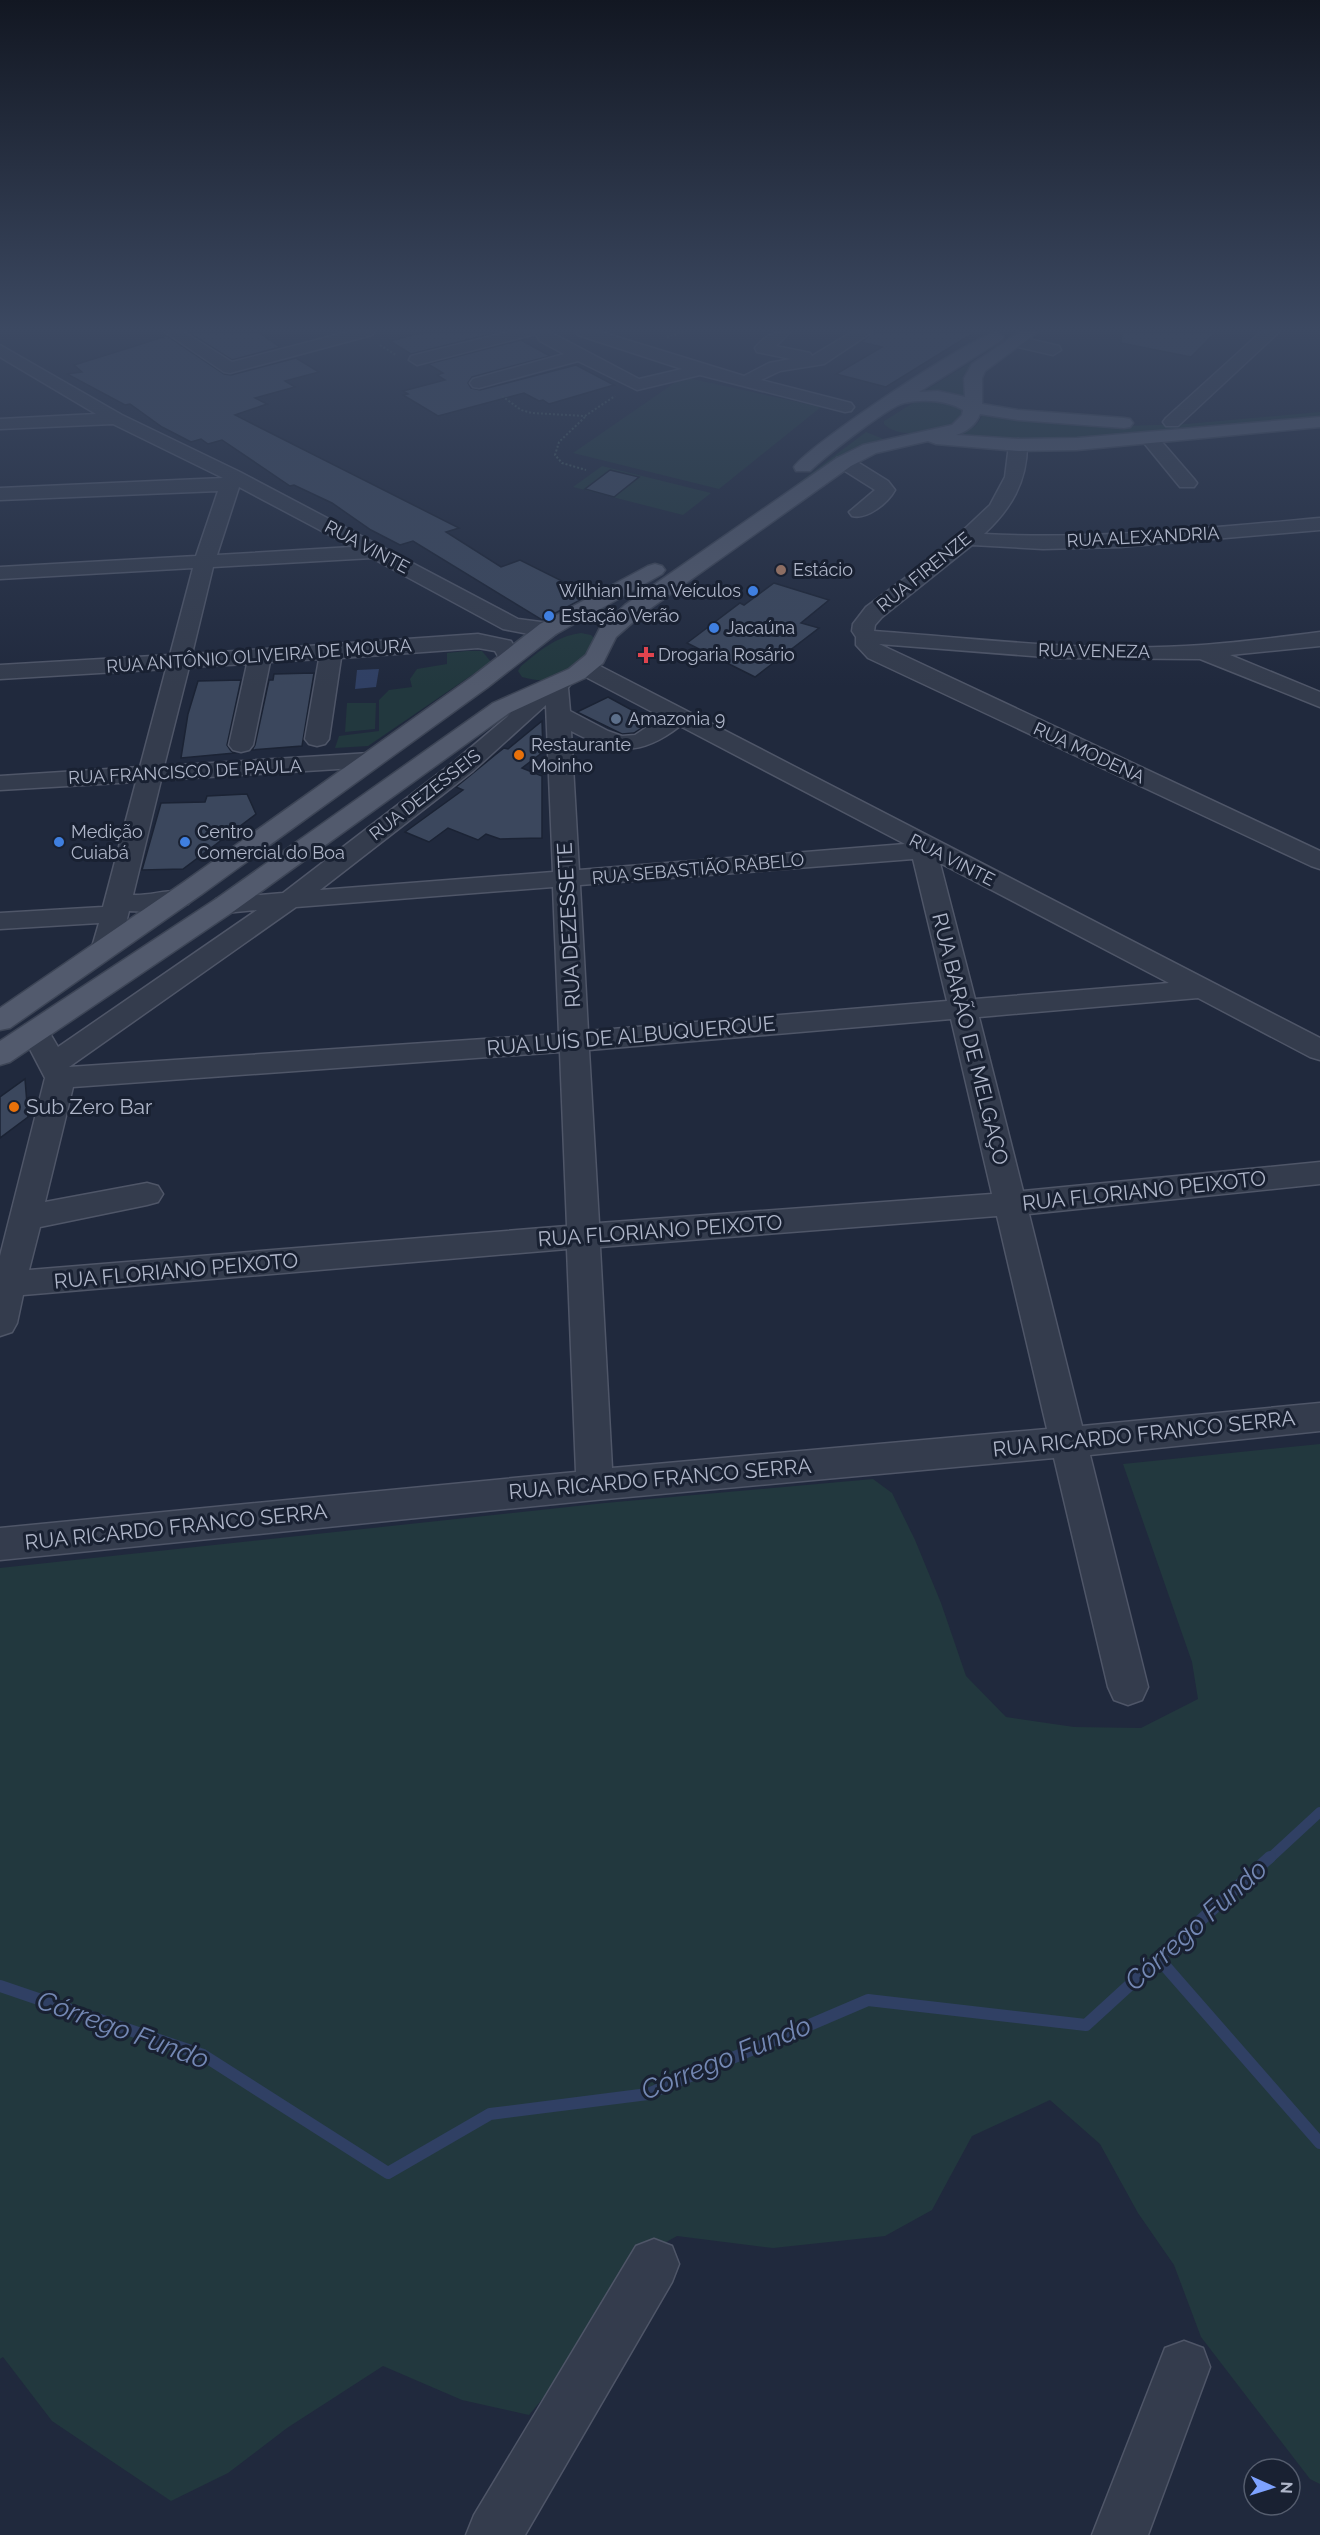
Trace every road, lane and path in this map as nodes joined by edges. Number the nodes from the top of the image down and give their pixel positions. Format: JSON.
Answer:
{"nodes":[{"id":1,"x":174,"y":450,"type":"edge"},
{"id":2,"x":556,"y":450,"type":"edge"},
{"id":3,"x":822,"y":450,"type":"edge"},
{"id":4,"x":867,"y":450,"type":"edge"},
{"id":5,"x":1018,"y":450,"type":"edge"},
{"id":6,"x":1159,"y":450,"type":"edge"},
{"id":7,"x":844,"y":462,"type":"junction"},
{"id":8,"x":586,"y":470,"type":"dead end"},
{"id":9,"x":231,"y":481,"type":"junction"},
{"id":10,"x":1187,"y":483,"type":"dead end"},
{"id":11,"x":0,"y":494,"type":"edge"},
{"id":12,"x":859,"y":513,"type":"dead end"},
{"id":13,"x":1320,"y":524,"type":"edge"},
{"id":14,"x":708,"y":534,"type":"dead end"},
{"id":15,"x":965,"y":540,"type":"junction"},
{"id":16,"x":377,"y":552,"type":"junction"},
{"id":17,"x":204,"y":560,"type":"junction"},
{"id":18,"x":670,"y":560,"type":"dead end"},
{"id":19,"x":0,"y":573,"type":"edge"},
{"id":20,"x":548,"y":628,"type":"junction"},
{"id":21,"x":605,"y":636,"type":"junction"},
{"id":22,"x":867,"y":637,"type":"junction"},
{"id":23,"x":1320,"y":639,"type":"edge"},
{"id":24,"x":331,"y":652,"type":"junction"},
{"id":25,"x":1201,"y":652,"type":"junction"},
{"id":26,"x":260,"y":656,"type":"junction"},
{"id":27,"x":510,"y":658,"type":"junction"},
{"id":28,"x":179,"y":661,"type":"junction"},
{"id":29,"x":586,"y":668,"type":"junction"},
{"id":30,"x":0,"y":672,"type":"edge"},
{"id":31,"x":528,"y":694,"type":"junction"},
{"id":32,"x":559,"y":695,"type":"junction"},
{"id":33,"x":1320,"y":699,"type":"edge"},
{"id":34,"x":678,"y":716,"type":"junction"},
{"id":35,"x":317,"y":740,"type":"dead end"},
{"id":36,"x":241,"y":745,"type":"dead end"},
{"id":37,"x":370,"y":760,"type":"junction"},
{"id":38,"x":152,"y":774,"type":"junction"},
{"id":39,"x":0,"y":783,"type":"edge"},
{"id":40,"x":923,"y":845,"type":"junction"},
{"id":41,"x":1320,"y":861,"type":"edge"},
{"id":42,"x":566,"y":880,"type":"junction"},
{"id":43,"x":179,"y":898,"type":"junction"},
{"id":44,"x":291,"y":899,"type":"junction"},
{"id":45,"x":225,"y":905,"type":"junction"},
{"id":46,"x":117,"y":908,"type":"junction"},
{"id":47,"x":0,"y":921,"type":"edge"},
{"id":48,"x":106,"y":947,"type":"junction"},
{"id":49,"x":1203,"y":989,"type":"junction"},
{"id":50,"x":963,"y":1008,"type":"junction"},
{"id":51,"x":0,"y":1021,"type":"edge"},
{"id":52,"x":35,"y":1032,"type":"junction"},
{"id":53,"x":574,"y":1042,"type":"junction"},
{"id":54,"x":1320,"y":1050,"type":"edge"},
{"id":55,"x":0,"y":1055,"type":"edge"},
{"id":56,"x":56,"y":1071,"type":"junction"},
{"id":57,"x":1320,"y":1173,"type":"edge"},
{"id":58,"x":147,"y":1194,"type":"dead end"},
{"id":59,"x":1010,"y":1204,"type":"junction"},
{"id":60,"x":25,"y":1218,"type":"junction"},
{"id":61,"x":584,"y":1236,"type":"junction"},
{"id":62,"x":4,"y":1285,"type":"edge"},
{"id":63,"x":0,"y":1323,"type":"edge"},
{"id":64,"x":1320,"y":1417,"type":"edge"},
{"id":65,"x":1068,"y":1442,"type":"junction"},
{"id":66,"x":595,"y":1485,"type":"junction"},
{"id":67,"x":0,"y":1544,"type":"edge"},
{"id":68,"x":1128,"y":1688,"type":"dead end"},
{"id":69,"x":654,"y":2264,"type":"dead end"},
{"id":70,"x":1184,"y":2367,"type":"dead end"},
{"id":71,"x":494,"y":2535,"type":"edge"},
{"id":72,"x":1120,"y":2535,"type":"edge"}],
"edges":[{"from":1,"to":9,"type":"street","name":"RUA VINTE"},
{"from":2,"to":8,"type":"path"},
{"from":3,"to":14,"type":"main road"},
{"from":4,"to":7,"type":"main road"},
{"from":5,"to":15,"type":"street","name":"RUA FIRENZE"},
{"from":6,"to":10,"type":"street"},
{"from":7,"to":12,"type":"street"},
{"from":7,"to":21,"type":"main road"},
{"from":9,"to":11,"type":"street"},
{"from":9,"to":16,"type":"street","name":"RUA VINTE"},
{"from":9,"to":17,"type":"street"},
{"from":13,"to":15,"type":"street","name":"RUA ALEXANDRIA"},
{"from":15,"to":22,"type":"street","name":"RUA FIRENZE"},
{"from":16,"to":17,"type":"street"},
{"from":16,"to":20,"type":"street","name":"RUA VINTE"},
{"from":17,"to":19,"type":"street"},
{"from":17,"to":28,"type":"street"},
{"from":18,"to":20,"type":"main road"},
{"from":20,"to":21,"type":"main road"},
{"from":20,"to":27,"type":"main road"},
{"from":21,"to":29,"type":"main road"},
{"from":22,"to":25,"type":"street","name":"RUA VENEZA"},
{"from":22,"to":41,"type":"street","name":"RUA MODENA"},
{"from":23,"to":25,"type":"street","name":"RUA VENEZA"},
{"from":24,"to":26,"type":"street","name":"RUA ANTÔNIO OLIVEIRA DE MOURA"},
{"from":24,"to":27,"type":"street","name":"RUA ANTÔNIO OLIVEIRA DE MOURA"},
{"from":24,"to":35,"type":"street"},
{"from":25,"to":33,"type":"street"},
{"from":26,"to":28,"type":"street","name":"RUA ANTÔNIO OLIVEIRA DE MOURA"},
{"from":26,"to":36,"type":"street"},
{"from":27,"to":31,"type":"main road"},
{"from":27,"to":37,"type":"main road"},
{"from":28,"to":30,"type":"street","name":"RUA ANTÔNIO OLIVEIRA DE MOURA"},
{"from":28,"to":38,"type":"street"},
{"from":29,"to":32,"type":"main road"},
{"from":29,"to":34,"type":"street","name":"RUA VINTE"},
{"from":31,"to":32,"type":"main road"},
{"from":31,"to":45,"type":"main road"},
{"from":32,"to":34,"type":"street"},
{"from":32,"to":42,"type":"street","name":"RUA DEZESSETE"},
{"from":32,"to":44,"type":"street","name":"RUA DEZESSEIS"},
{"from":34,"to":40,"type":"street","name":"RUA VINTE"},
{"from":37,"to":38,"type":"street","name":"RUA FRANCISCO DE PAULA"},
{"from":37,"to":43,"type":"main road"},
{"from":38,"to":39,"type":"street","name":"RUA FRANCISCO DE PAULA"},
{"from":38,"to":46,"type":"street"},
{"from":40,"to":42,"type":"street","name":"RUA SEBASTIÃO RABELO"},
{"from":40,"to":49,"type":"street","name":"RUA VINTE"},
{"from":40,"to":50,"type":"street","name":"RUA BARÃO DE MELGAÇO"},
{"from":42,"to":44,"type":"street","name":"RUA SEBASTIÃO RABELO"},
{"from":42,"to":53,"type":"street","name":"RUA DEZESSETE"},
{"from":43,"to":46,"type":"street"},
{"from":43,"to":48,"type":"main road"},
{"from":44,"to":45,"type":"street","name":"RUA SEBASTIÃO RABELO"},
{"from":44,"to":56,"type":"street","name":"RUA DEZESSEIS"},
{"from":45,"to":52,"type":"main road"},
{"from":46,"to":47,"type":"street"},
{"from":46,"to":48,"type":"street"},
{"from":48,"to":51,"type":"main road"},
{"from":49,"to":50,"type":"street","name":"RUA LUÍS DE ALBUQUERQUE"},
{"from":49,"to":54,"type":"street","name":"RUA VINTE"},
{"from":50,"to":53,"type":"street","name":"RUA LUÍS DE ALBUQUERQUE"},
{"from":50,"to":59,"type":"street","name":"RUA BARÃO DE MELGAÇO"},
{"from":52,"to":55,"type":"main road"},
{"from":52,"to":56,"type":"street"},
{"from":53,"to":56,"type":"street","name":"RUA LUÍS DE ALBUQUERQUE"},
{"from":53,"to":61,"type":"street","name":"RUA DEZESSETE"},
{"from":56,"to":60,"type":"street"},
{"from":57,"to":59,"type":"street","name":"RUA FLORIANO PEIXOTO"},
{"from":58,"to":60,"type":"street"},
{"from":59,"to":61,"type":"street","name":"RUA FLORIANO PEIXOTO"},
{"from":59,"to":65,"type":"street","name":"RUA BARÃO DE MELGAÇO"},
{"from":60,"to":62,"type":"street"},
{"from":61,"to":62,"type":"street","name":"RUA FLORIANO PEIXOTO"},
{"from":61,"to":66,"type":"street","name":"RUA DEZESSETE"},
{"from":62,"to":63,"type":"street"},
{"from":64,"to":65,"type":"street","name":"RUA RICARDO FRANCO SERRA"},
{"from":65,"to":66,"type":"street","name":"RUA RICARDO FRANCO SERRA"},
{"from":65,"to":68,"type":"street","name":"RUA BARÃO DE MELGAÇO"},
{"from":66,"to":67,"type":"street","name":"RUA RICARDO FRANCO SERRA"},
{"from":69,"to":71,"type":"street"},
{"from":70,"to":72,"type":"street"}]}
